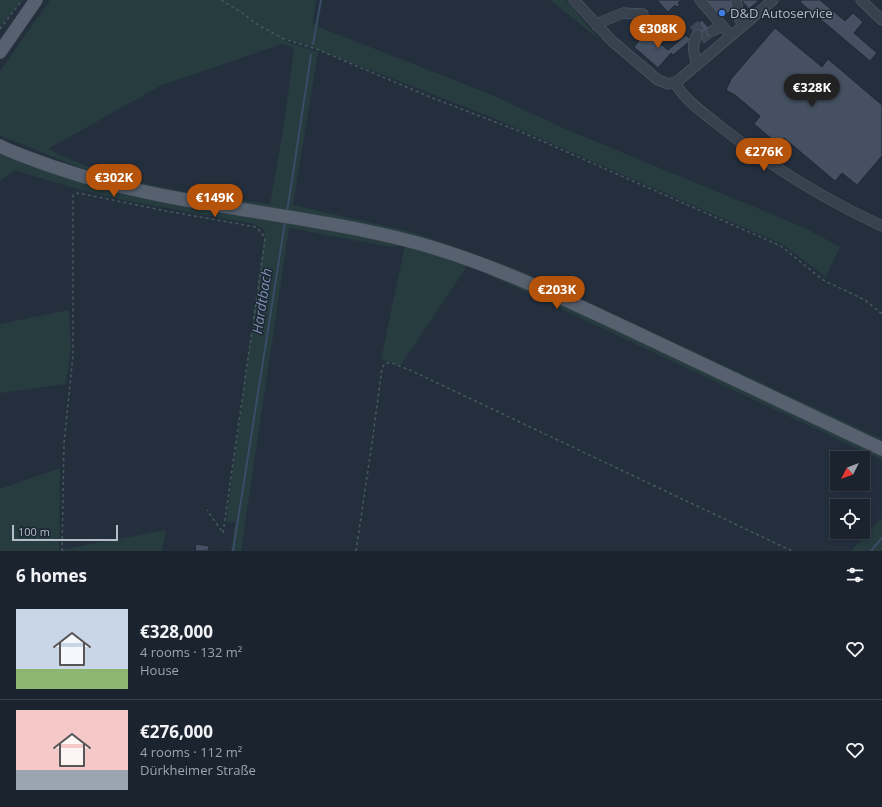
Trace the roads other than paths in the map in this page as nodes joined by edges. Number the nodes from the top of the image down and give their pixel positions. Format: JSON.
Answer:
{"nodes":[{"id":1,"x":36,"y":0,"type":"edge"},
{"id":2,"x":574,"y":0,"type":"edge"},
{"id":3,"x":700,"y":0,"type":"edge"},
{"id":4,"x":736,"y":0,"type":"edge"},
{"id":5,"x":861,"y":0,"type":"edge"},
{"id":6,"x":767,"y":2,"type":"edge"},
{"id":7,"x":644,"y":14,"type":"dead end"},
{"id":8,"x":882,"y":20,"type":"edge"},
{"id":9,"x":744,"y":24,"type":"junction"},
{"id":10,"x":597,"y":26,"type":"junction"},
{"id":11,"x":731,"y":36,"type":"junction"},
{"id":12,"x":697,"y":37,"type":"tunnel mouth"},
{"id":13,"x":0,"y":52,"type":"edge"},
{"id":14,"x":697,"y":65,"type":"junction"},
{"id":15,"x":674,"y":83,"type":"junction"},
{"id":16,"x":0,"y":146,"type":"edge"},
{"id":17,"x":882,"y":226,"type":"edge"},
{"id":18,"x":882,"y":449,"type":"edge"}],
"edges":[{"from":1,"to":13,"type":"main road"},
{"from":2,"to":10,"type":"street"},
{"from":3,"to":11,"type":"street"},
{"from":4,"to":9,"type":"street"},
{"from":5,"to":8,"type":"street"},
{"from":6,"to":9,"type":"street"},
{"from":7,"to":10,"type":"street"},
{"from":9,"to":11,"type":"street"},
{"from":10,"to":15,"type":"street"},
{"from":11,"to":14,"type":"street"},
{"from":12,"to":14,"type":"street"},
{"from":14,"to":15,"type":"street"},
{"from":15,"to":17,"type":"street"},
{"from":16,"to":18,"type":"main road"}]}
